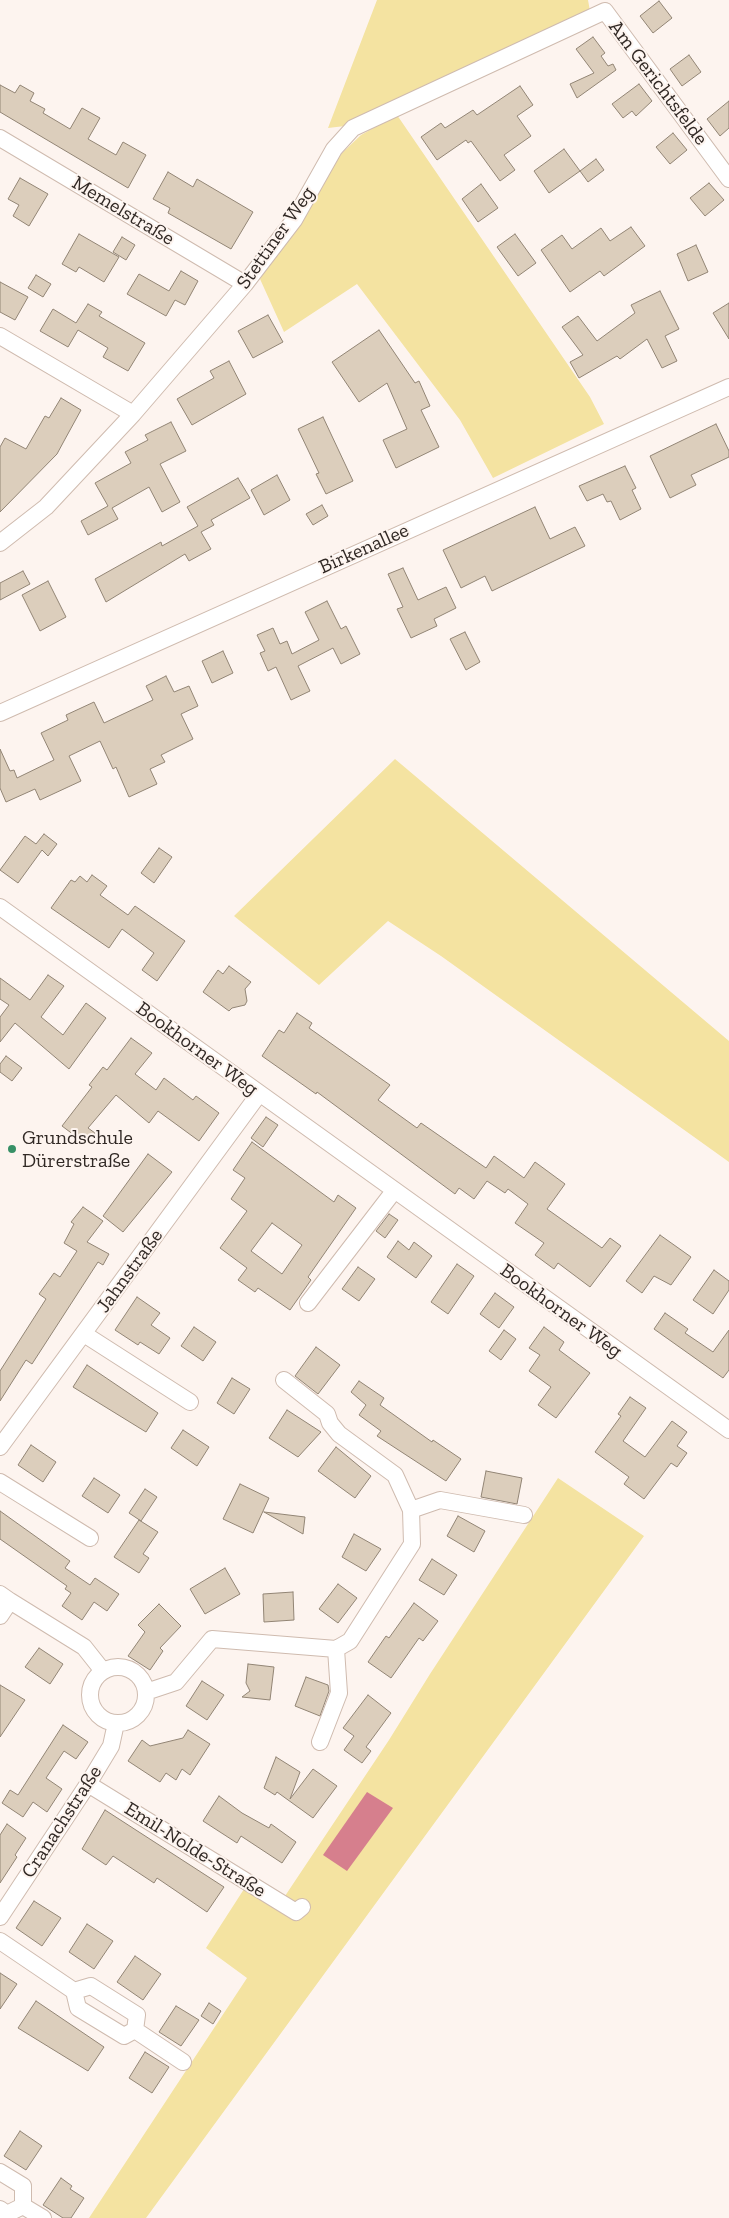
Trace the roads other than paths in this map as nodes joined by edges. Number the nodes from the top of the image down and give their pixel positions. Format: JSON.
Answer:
{"nodes":[{"id":1,"x":605,"y":11,"type":"joint"},
{"id":2,"x":0,"y":138,"type":"edge"},
{"id":3,"x":729,"y":179,"type":"edge"},
{"id":4,"x":246,"y":284,"type":"junction"},
{"id":5,"x":0,"y":336,"type":"edge"},
{"id":6,"x":729,"y":387,"type":"edge"},
{"id":7,"x":133,"y":414,"type":"junction"},
{"id":8,"x":0,"y":543,"type":"edge"},
{"id":9,"x":0,"y":713,"type":"edge"},
{"id":10,"x":0,"y":907,"type":"edge"},
{"id":11,"x":259,"y":1094,"type":"junction"},
{"id":12,"x":394,"y":1191,"type":"junction"},
{"id":13,"x":308,"y":1303,"type":"dead end"},
{"id":14,"x":84,"y":1334,"type":"junction"},
{"id":15,"x":284,"y":1380,"type":"dead end"},
{"id":16,"x":190,"y":1402,"type":"dead end"},
{"id":17,"x":729,"y":1430,"type":"edge"},
{"id":18,"x":0,"y":1447,"type":"edge"},
{"id":19,"x":0,"y":1482,"type":"edge"},
{"id":20,"x":411,"y":1510,"type":"junction"},
{"id":21,"x":524,"y":1515,"type":"dead end"},
{"id":22,"x":90,"y":1538,"type":"dead end"},
{"id":23,"x":5,"y":1598,"type":"edge"},
{"id":24,"x":0,"y":1616,"type":"edge"},
{"id":25,"x":336,"y":1649,"type":"junction"},
{"id":26,"x":103,"y":1671,"type":"junction"},
{"id":27,"x":146,"y":1692,"type":"junction"},
{"id":28,"x":116,"y":1723,"type":"junction"},
{"id":29,"x":320,"y":1742,"type":"dead end"},
{"id":30,"x":88,"y":1784,"type":"junction"},
{"id":31,"x":302,"y":1907,"type":"dead end"},
{"id":32,"x":0,"y":1917,"type":"edge"},
{"id":33,"x":0,"y":1941,"type":"edge"},
{"id":34,"x":74,"y":1991,"type":"junction"},
{"id":35,"x":135,"y":2030,"type":"junction"},
{"id":36,"x":183,"y":2062,"type":"dead end"},
{"id":37,"x":0,"y":2172,"type":"edge"},
{"id":38,"x":23,"y":2206,"type":"junction"},
{"id":39,"x":0,"y":2209,"type":"edge"},
{"id":40,"x":43,"y":2218,"type":"edge"}],
"edges":[{"from":1,"to":3,"type":"street","name":"Am Gerichtsfelde"},
{"from":1,"to":4,"type":"street","name":"Stettiner Weg"},
{"from":2,"to":4,"type":"street","name":"Memelstraße"},
{"from":4,"to":7,"type":"street","name":"Stettiner Weg"},
{"from":5,"to":7,"type":"street"},
{"from":6,"to":9,"type":"street","name":"Birkenallee"},
{"from":7,"to":8,"type":"street","name":"Stettiner Weg"},
{"from":10,"to":11,"type":"street","name":"Bookhorner Weg"},
{"from":11,"to":12,"type":"street","name":"Bookhorner Weg"},
{"from":11,"to":14,"type":"street","name":"Jahnstraße"},
{"from":12,"to":13,"type":"street"},
{"from":12,"to":17,"type":"street","name":"Bookhorner Weg"},
{"from":14,"to":16,"type":"street"},
{"from":14,"to":18,"type":"street","name":"Jahnstraße"},
{"from":15,"to":20,"type":"street"},
{"from":19,"to":22,"type":"street"},
{"from":20,"to":21,"type":"street"},
{"from":20,"to":25,"type":"street"},
{"from":23,"to":24,"type":"street"},
{"from":23,"to":26,"type":"street"},
{"from":25,"to":27,"type":"street"},
{"from":25,"to":29,"type":"street"},
{"from":26,"to":27,"type":"street"},
{"from":26,"to":28,"type":"street"},
{"from":27,"to":28,"type":"street"},
{"from":28,"to":30,"type":"street","name":"Cranachstraße"},
{"from":30,"to":31,"type":"street","name":"Emil-Nolde-Straße"},
{"from":30,"to":32,"type":"street","name":"Cranachstraße"},
{"from":33,"to":34,"type":"street"},
{"from":34,"to":35,"type":"street"},
{"from":34,"to":35,"type":"street"},
{"from":35,"to":36,"type":"street"},
{"from":37,"to":38,"type":"street"},
{"from":38,"to":39,"type":"street"},
{"from":38,"to":40,"type":"street"}]}
